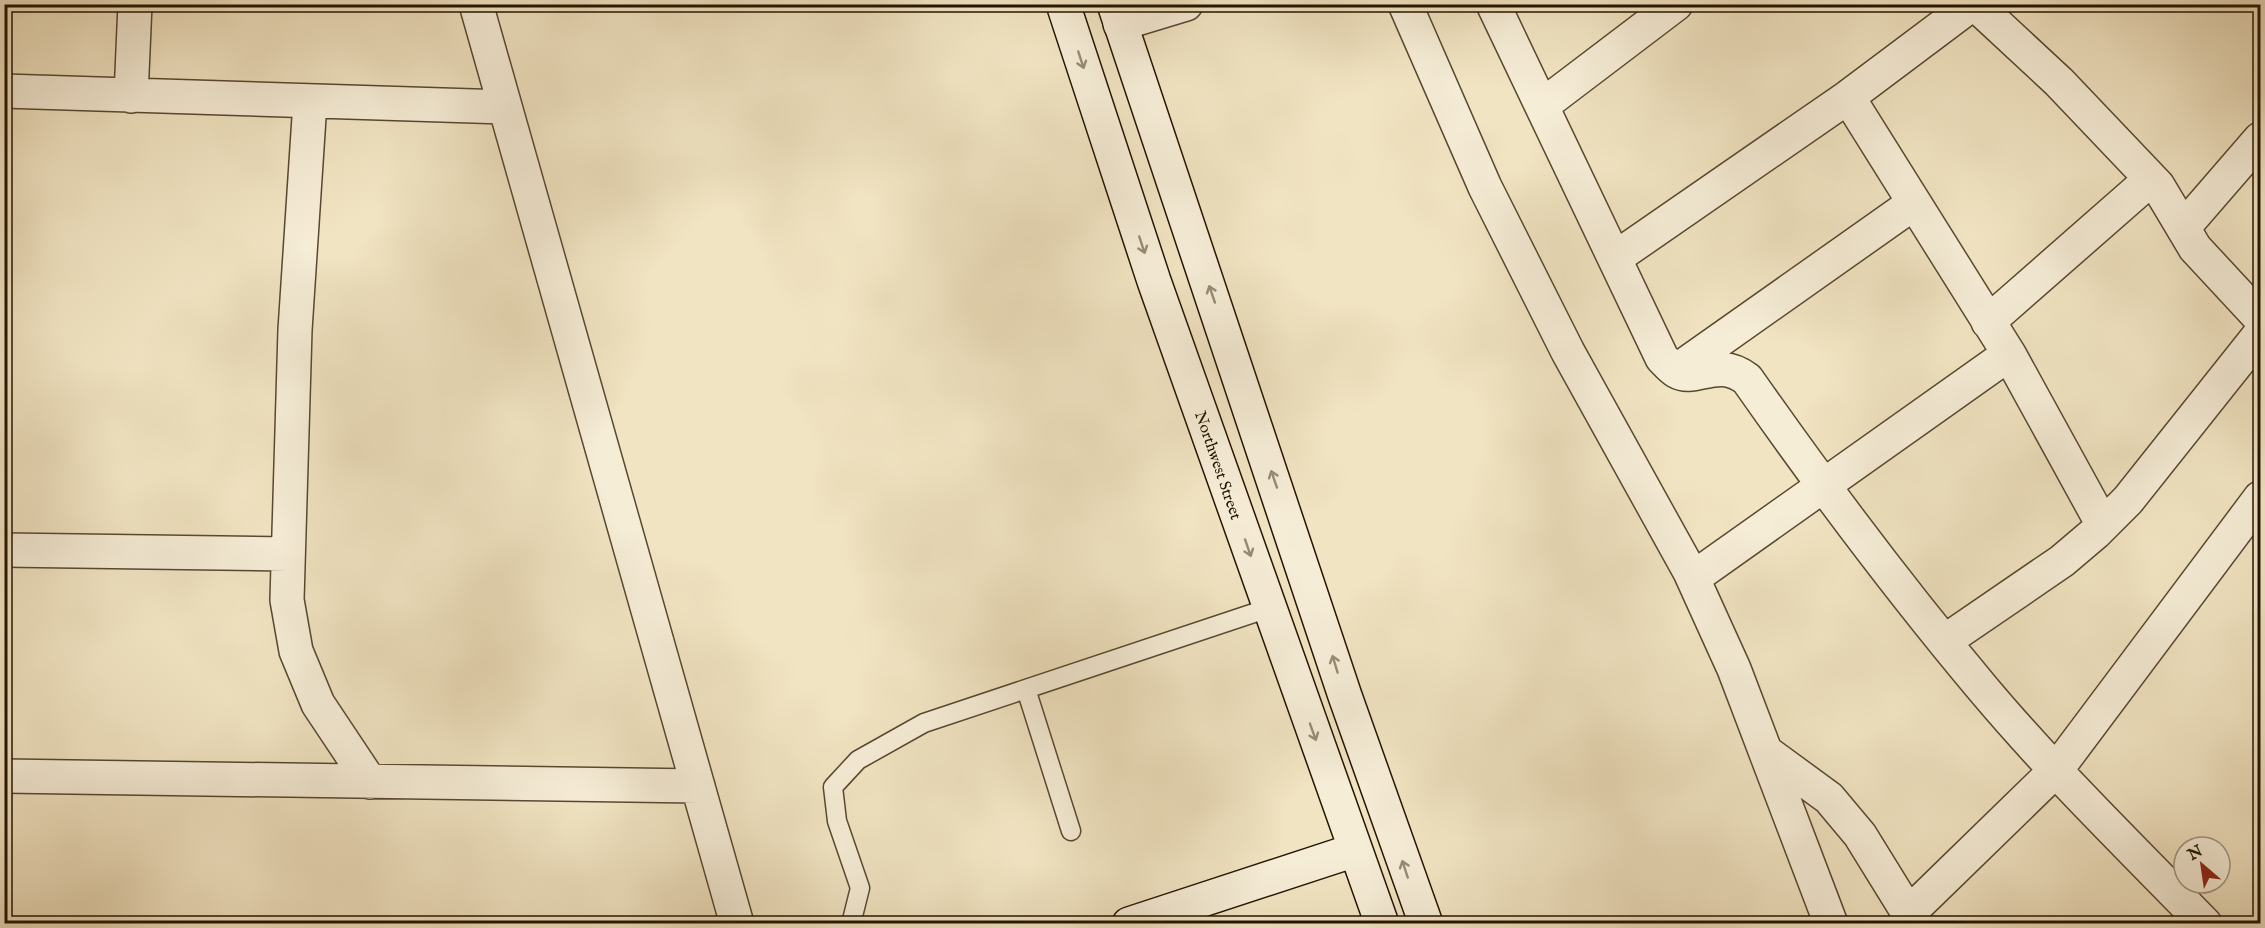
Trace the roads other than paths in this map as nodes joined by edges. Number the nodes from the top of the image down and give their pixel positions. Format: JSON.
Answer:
{"nodes":[{"id":1,"x":135,"y":4,"type":"edge"},
{"id":2,"x":476,"y":4,"type":"edge"},
{"id":3,"x":1063,"y":4,"type":"edge"},
{"id":4,"x":1186,"y":4,"type":"edge"},
{"id":5,"x":1405,"y":4,"type":"edge"},
{"id":6,"x":1493,"y":4,"type":"edge"},
{"id":7,"x":1676,"y":4,"type":"edge"},
{"id":8,"x":1974,"y":4,"type":"edge"},
{"id":9,"x":1117,"y":14,"type":"edge"},
{"id":10,"x":4,"y":92,"type":"edge"},
{"id":11,"x":131,"y":96,"type":"junction"},
{"id":12,"x":1848,"y":97,"type":"junction"},
{"id":13,"x":310,"y":102,"type":"junction"},
{"id":14,"x":1543,"y":105,"type":"junction"},
{"id":15,"x":505,"y":107,"type":"junction"},
{"id":16,"x":2260,"y":140,"type":"edge"},
{"id":17,"x":2151,"y":179,"type":"junction"},
{"id":18,"x":1914,"y":203,"type":"junction"},
{"id":19,"x":2182,"y":228,"type":"junction"},
{"id":20,"x":1615,"y":258,"type":"junction"},
{"id":21,"x":2260,"y":318,"type":"edge"},
{"id":22,"x":1988,"y":322,"type":"junction"},
{"id":23,"x":2260,"y":334,"type":"edge"},
{"id":24,"x":2009,"y":354,"type":"junction"},
{"id":25,"x":1676,"y":371,"type":"junction"},
{"id":26,"x":1824,"y":487,"type":"junction"},
{"id":27,"x":2260,"y":498,"type":"edge"},
{"id":28,"x":2103,"y":525,"type":"junction"},
{"id":29,"x":4,"y":550,"type":"edge"},
{"id":30,"x":288,"y":554,"type":"junction"},
{"id":31,"x":1693,"y":578,"type":"junction"},
{"id":32,"x":1269,"y":608,"type":"junction"},
{"id":33,"x":1945,"y":641,"type":"junction"},
{"id":34,"x":1026,"y":689,"type":"junction"},
{"id":35,"x":1766,"y":752,"type":"junction"},
{"id":36,"x":2057,"y":769,"type":"junction"},
{"id":37,"x":4,"y":776,"type":"edge"},
{"id":38,"x":370,"y":782,"type":"junction"},
{"id":39,"x":698,"y":786,"type":"junction"},
{"id":40,"x":1071,"y":831,"type":"dead end"},
{"id":41,"x":1355,"y":850,"type":"junction"},
{"id":42,"x":1912,"y":918,"type":"edge"},
{"id":43,"x":737,"y":924,"type":"edge"},
{"id":44,"x":851,"y":924,"type":"edge"},
{"id":45,"x":1129,"y":924,"type":"edge"},
{"id":46,"x":1382,"y":924,"type":"edge"},
{"id":47,"x":1425,"y":924,"type":"edge"},
{"id":48,"x":1831,"y":924,"type":"edge"},
{"id":49,"x":2205,"y":924,"type":"edge"}],
"edges":[{"from":1,"to":11,"type":"street"},
{"from":2,"to":15,"type":"street"},
{"from":3,"to":32,"type":"street","name":"Northwest Street","one_way":true},
{"from":4,"to":9,"type":"street"},
{"from":5,"to":31,"type":"street"},
{"from":6,"to":14,"type":"street"},
{"from":7,"to":14,"type":"street"},
{"from":8,"to":12,"type":"street"},
{"from":8,"to":17,"type":"street"},
{"from":47,"to":9,"type":"street","one_way":true},
{"from":10,"to":11,"type":"street"},
{"from":11,"to":13,"type":"street"},
{"from":12,"to":18,"type":"street"},
{"from":12,"to":20,"type":"street"},
{"from":13,"to":15,"type":"street"},
{"from":13,"to":30,"type":"street"},
{"from":14,"to":20,"type":"street"},
{"from":15,"to":39,"type":"street"},
{"from":16,"to":19,"type":"street"},
{"from":17,"to":19,"type":"street"},
{"from":17,"to":22,"type":"street"},
{"from":18,"to":22,"type":"street"},
{"from":18,"to":25,"type":"street"},
{"from":19,"to":21,"type":"street"},
{"from":20,"to":25,"type":"street"},
{"from":22,"to":24,"type":"street"},
{"from":23,"to":28,"type":"street"},
{"from":24,"to":26,"type":"street"},
{"from":24,"to":28,"type":"street"},
{"from":25,"to":26,"type":"street"},
{"from":26,"to":31,"type":"street"},
{"from":26,"to":33,"type":"street"},
{"from":27,"to":36,"type":"street"},
{"from":28,"to":33,"type":"street"},
{"from":29,"to":30,"type":"street"},
{"from":30,"to":38,"type":"street"},
{"from":31,"to":35,"type":"street"},
{"from":32,"to":34,"type":"lane"},
{"from":32,"to":41,"type":"street","name":"Northwest Street","one_way":true},
{"from":33,"to":36,"type":"street"},
{"from":34,"to":40,"type":"lane"},
{"from":34,"to":44,"type":"lane"},
{"from":35,"to":42,"type":"street"},
{"from":35,"to":48,"type":"street"},
{"from":36,"to":42,"type":"street"},
{"from":36,"to":49,"type":"street"},
{"from":37,"to":38,"type":"street"},
{"from":38,"to":39,"type":"street"},
{"from":39,"to":43,"type":"street"},
{"from":41,"to":45,"type":"street"},
{"from":41,"to":46,"type":"street","name":"Northwest Street"}]}
